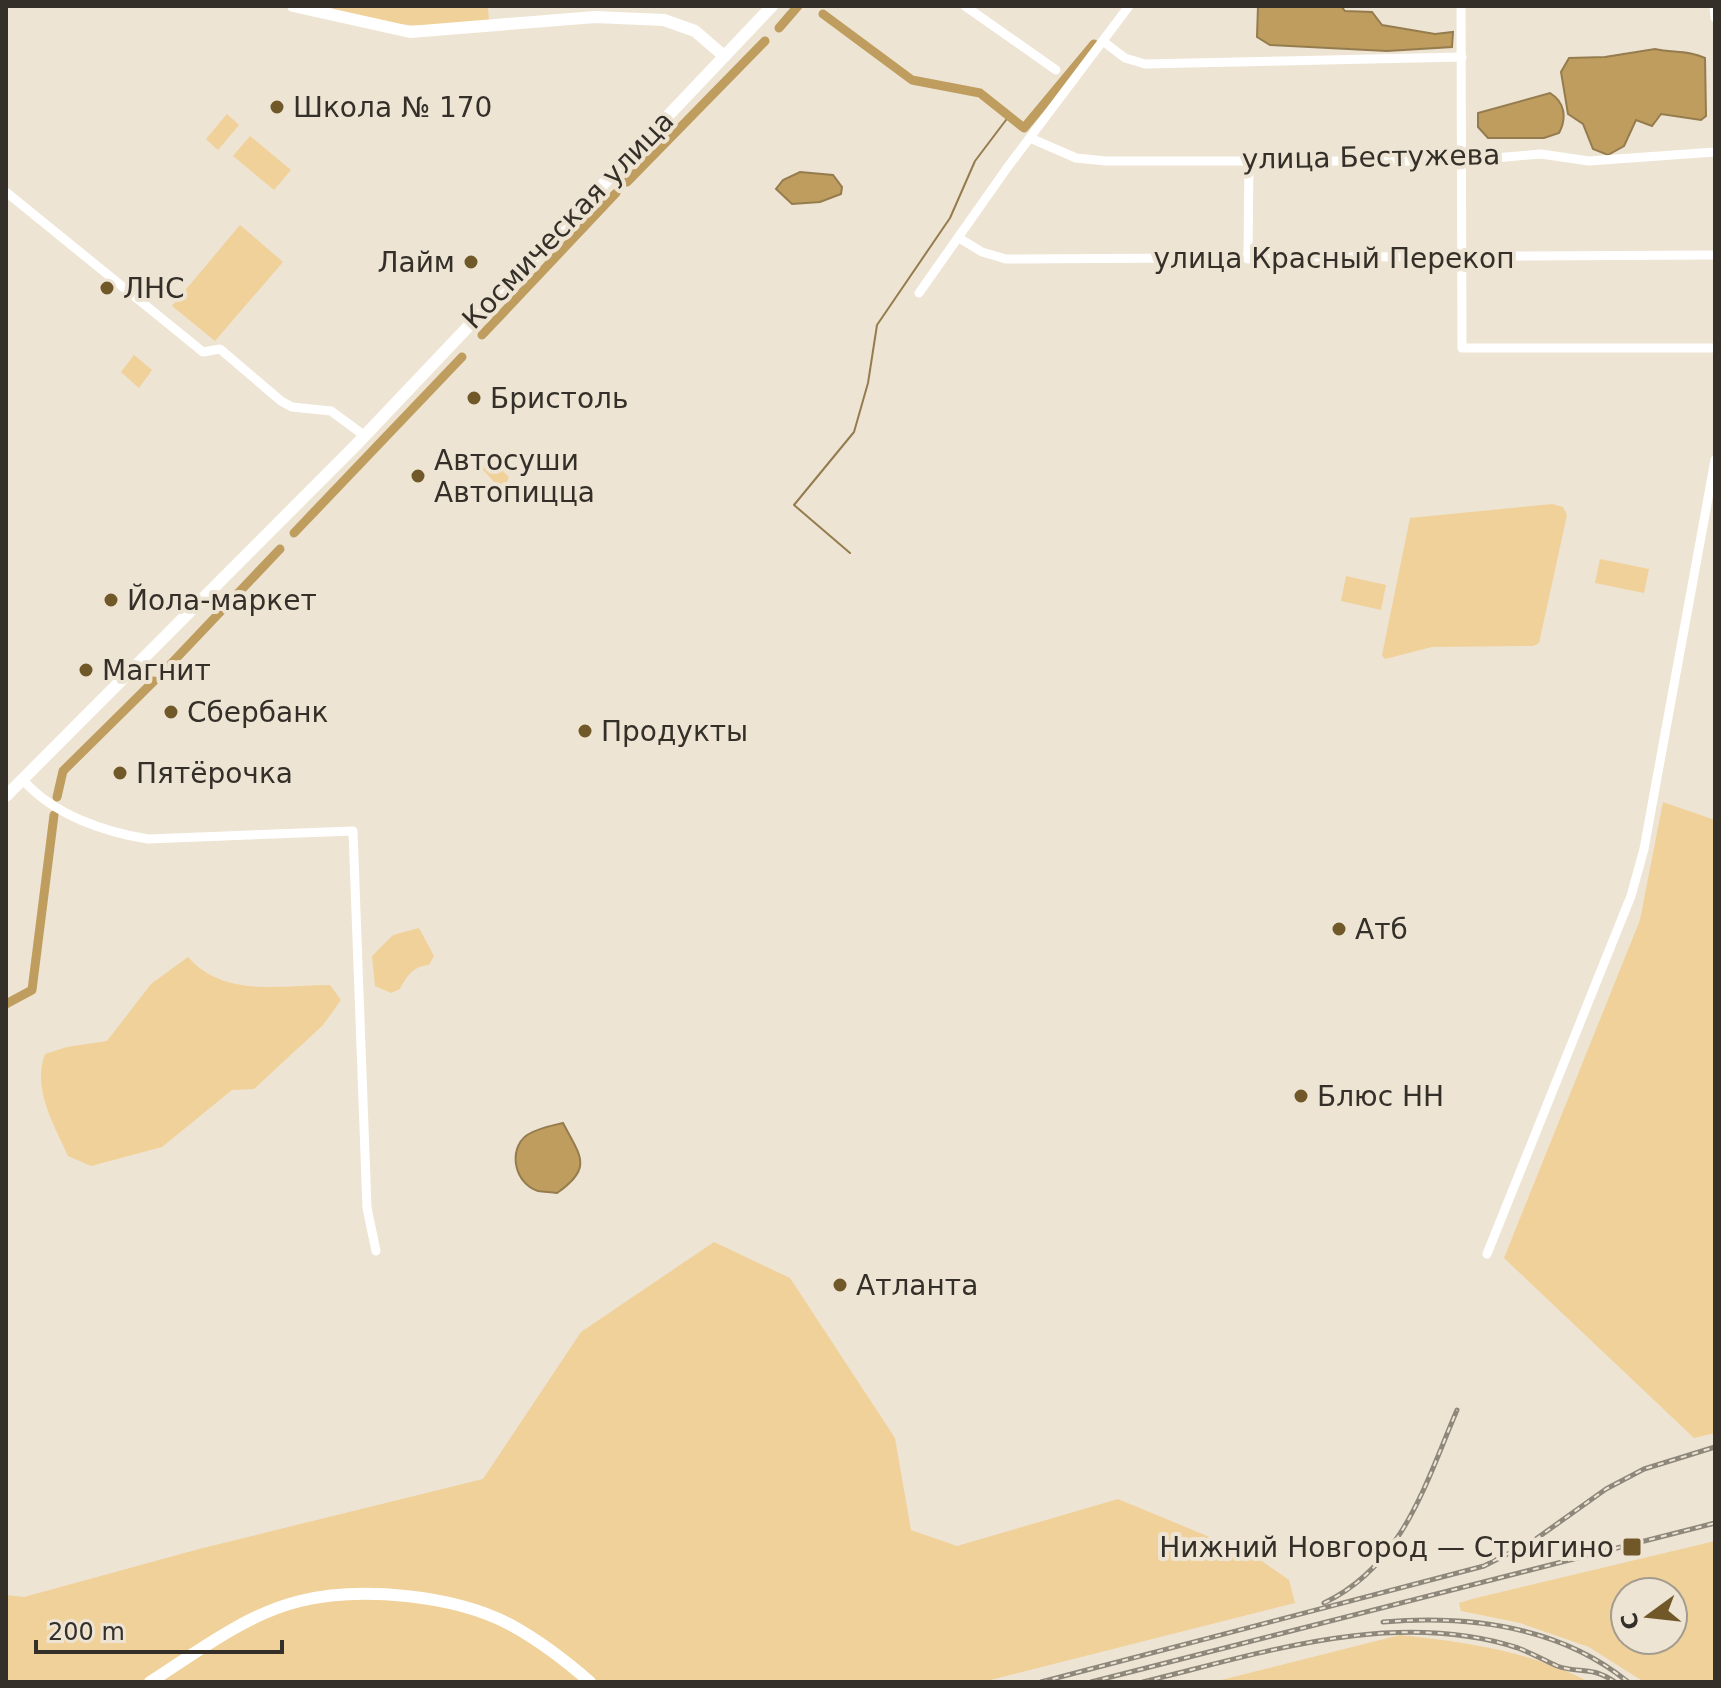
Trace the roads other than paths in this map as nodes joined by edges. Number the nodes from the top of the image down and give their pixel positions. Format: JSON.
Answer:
{"nodes":[{"id":1,"x":293,"y":6,"type":"edge"},
{"id":2,"x":772,"y":6,"type":"edge"},
{"id":3,"x":965,"y":6,"type":"edge"},
{"id":4,"x":1129,"y":6,"type":"edge"},
{"id":5,"x":1461,"y":6,"type":"edge"},
{"id":6,"x":1714,"y":6,"type":"edge"},
{"id":7,"x":328,"y":10,"type":"edge"},
{"id":8,"x":1715,"y":18,"type":"edge"},
{"id":9,"x":1104,"y":42,"type":"junction"},
{"id":10,"x":724,"y":56,"type":"junction"},
{"id":11,"x":1462,"y":57,"type":"junction"},
{"id":12,"x":1056,"y":70,"type":"dead end"},
{"id":13,"x":1030,"y":138,"type":"junction"},
{"id":14,"x":1715,"y":152,"type":"edge"},
{"id":15,"x":1249,"y":159,"type":"junction"},
{"id":16,"x":1461,"y":161,"type":"junction"},
{"id":17,"x":6,"y":192,"type":"edge"},
{"id":18,"x":959,"y":238,"type":"junction"},
{"id":19,"x":1715,"y":255,"type":"edge"},
{"id":20,"x":1461,"y":258,"type":"junction"},
{"id":21,"x":1248,"y":259,"type":"junction"},
{"id":22,"x":919,"y":293,"type":"dead end"},
{"id":23,"x":1715,"y":348,"type":"edge"},
{"id":24,"x":365,"y":436,"type":"junction"},
{"id":25,"x":1715,"y":460,"type":"edge"},
{"id":26,"x":23,"y":780,"type":"junction"},
{"id":27,"x":6,"y":796,"type":"edge"},
{"id":28,"x":376,"y":1251,"type":"dead end"},
{"id":29,"x":1487,"y":1254,"type":"dead end"},
{"id":30,"x":150,"y":1682,"type":"edge"},
{"id":31,"x":590,"y":1682,"type":"edge"}],
"edges":[{"from":1,"to":7,"type":"street"},
{"from":2,"to":10,"type":"street","name":"Космическая улица"},
{"from":3,"to":12,"type":"street"},
{"from":4,"to":9,"type":"street"},
{"from":5,"to":11,"type":"street"},
{"from":6,"to":8,"type":"street"},
{"from":7,"to":10,"type":"street"},
{"from":9,"to":11,"type":"street"},
{"from":9,"to":13,"type":"street"},
{"from":10,"to":24,"type":"street","name":"Космическая улица"},
{"from":11,"to":16,"type":"street"},
{"from":13,"to":15,"type":"street","name":"улица Бестужева"},
{"from":13,"to":18,"type":"street"},
{"from":14,"to":16,"type":"street","name":"улица Бестужева"},
{"from":15,"to":16,"type":"street","name":"улица Бестужева"},
{"from":15,"to":21,"type":"street"},
{"from":16,"to":20,"type":"street"},
{"from":17,"to":24,"type":"street"},
{"from":18,"to":21,"type":"street","name":"улица Красный Перекоп"},
{"from":18,"to":22,"type":"street"},
{"from":19,"to":20,"type":"street","name":"улица Красный Перекоп"},
{"from":20,"to":21,"type":"street","name":"улица Красный Перекоп"},
{"from":20,"to":23,"type":"street"},
{"from":24,"to":26,"type":"street","name":"Космическая улица"},
{"from":25,"to":29,"type":"street"},
{"from":26,"to":27,"type":"street","name":"Космическая улица"},
{"from":26,"to":28,"type":"street"},
{"from":30,"to":31,"type":"street"}]}
